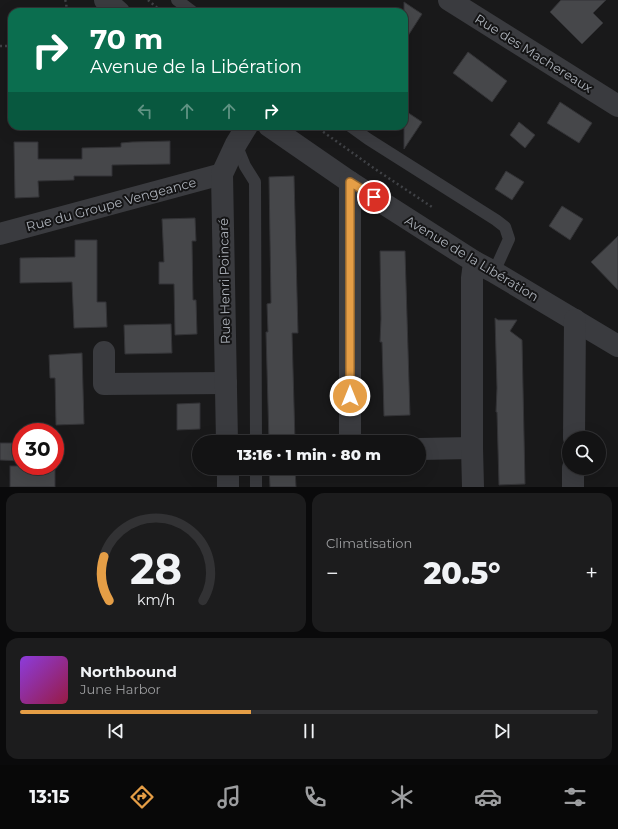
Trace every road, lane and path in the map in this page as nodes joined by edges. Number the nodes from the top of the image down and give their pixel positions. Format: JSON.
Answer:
{"nodes":[{"id":1,"x":105,"y":0,"type":"edge"},
{"id":2,"x":148,"y":0,"type":"edge"},
{"id":3,"x":178,"y":0,"type":"edge"},
{"id":4,"x":449,"y":0,"type":"edge"},
{"id":5,"x":114,"y":8,"type":"edge"},
{"id":6,"x":157,"y":8,"type":"edge"},
{"id":7,"x":188,"y":8,"type":"edge"},
{"id":8,"x":618,"y":106,"type":"edge"},
{"id":9,"x":275,"y":130,"type":"edge"},
{"id":10,"x":321,"y":130,"type":"edge"},
{"id":11,"x":356,"y":130,"type":"edge"},
{"id":12,"x":241,"y":135,"type":"edge"},
{"id":13,"x":222,"y":174,"type":"junction"},
{"id":14,"x":250,"y":174,"type":"junction"},
{"id":15,"x":350,"y":182,"type":"junction"},
{"id":16,"x":435,"y":209,"type":"dead end"},
{"id":17,"x":0,"y":234,"type":"edge"},
{"id":18,"x":485,"y":267,"type":"junction"},
{"id":19,"x":575,"y":320,"type":"junction"},
{"id":20,"x":618,"y":346,"type":"edge"},
{"id":21,"x":104,"y":352,"type":"dead end"},
{"id":22,"x":226,"y":383,"type":"junction"},
{"id":23,"x":574,"y":431,"type":"edge"},
{"id":24,"x":227,"y":435,"type":"edge"},
{"id":25,"x":256,"y":435,"type":"edge"},
{"id":26,"x":350,"y":435,"type":"edge"},
{"id":27,"x":472,"y":448,"type":"junction"},
{"id":28,"x":426,"y":450,"type":"edge"},
{"id":29,"x":228,"y":475,"type":"edge"},
{"id":30,"x":256,"y":475,"type":"edge"},
{"id":31,"x":573,"y":475,"type":"edge"},
{"id":32,"x":228,"y":487,"type":"edge"},
{"id":33,"x":256,"y":487,"type":"edge"},
{"id":34,"x":473,"y":487,"type":"edge"},
{"id":35,"x":573,"y":487,"type":"edge"}],
"edges":[{"from":1,"to":5,"type":"street"},
{"from":2,"to":6,"type":"path"},
{"from":3,"to":7,"type":"lane"},
{"from":4,"to":8,"type":"street","name":"Rue des Machereaux"},
{"from":9,"to":15,"type":"street","name":"Avenue de la Libération"},
{"from":10,"to":16,"type":"path"},
{"from":11,"to":18,"type":"lane"},
{"from":12,"to":13,"type":"street","name":"Rue Henri Poincaré"},
{"from":12,"to":14,"type":"lane"},
{"from":13,"to":14,"type":"lane"},
{"from":13,"to":17,"type":"street","name":"Rue du Groupe Vengeance"},
{"from":13,"to":22,"type":"street","name":"Rue Henri Poincaré"},
{"from":14,"to":25,"type":"lane"},
{"from":15,"to":18,"type":"street","name":"Avenue de la Libération"},
{"from":15,"to":26,"type":"street"},
{"from":18,"to":19,"type":"street","name":"Avenue de la Libération"},
{"from":18,"to":27,"type":"street"},
{"from":19,"to":20,"type":"street","name":"Avenue de la Libération"},
{"from":19,"to":23,"type":"street"},
{"from":21,"to":22,"type":"street"},
{"from":22,"to":24,"type":"street","name":"Rue Henri Poincaré"},
{"from":27,"to":28,"type":"street"},
{"from":27,"to":34,"type":"street"},
{"from":29,"to":32,"type":"street"},
{"from":30,"to":33,"type":"lane"},
{"from":31,"to":35,"type":"street"}]}
